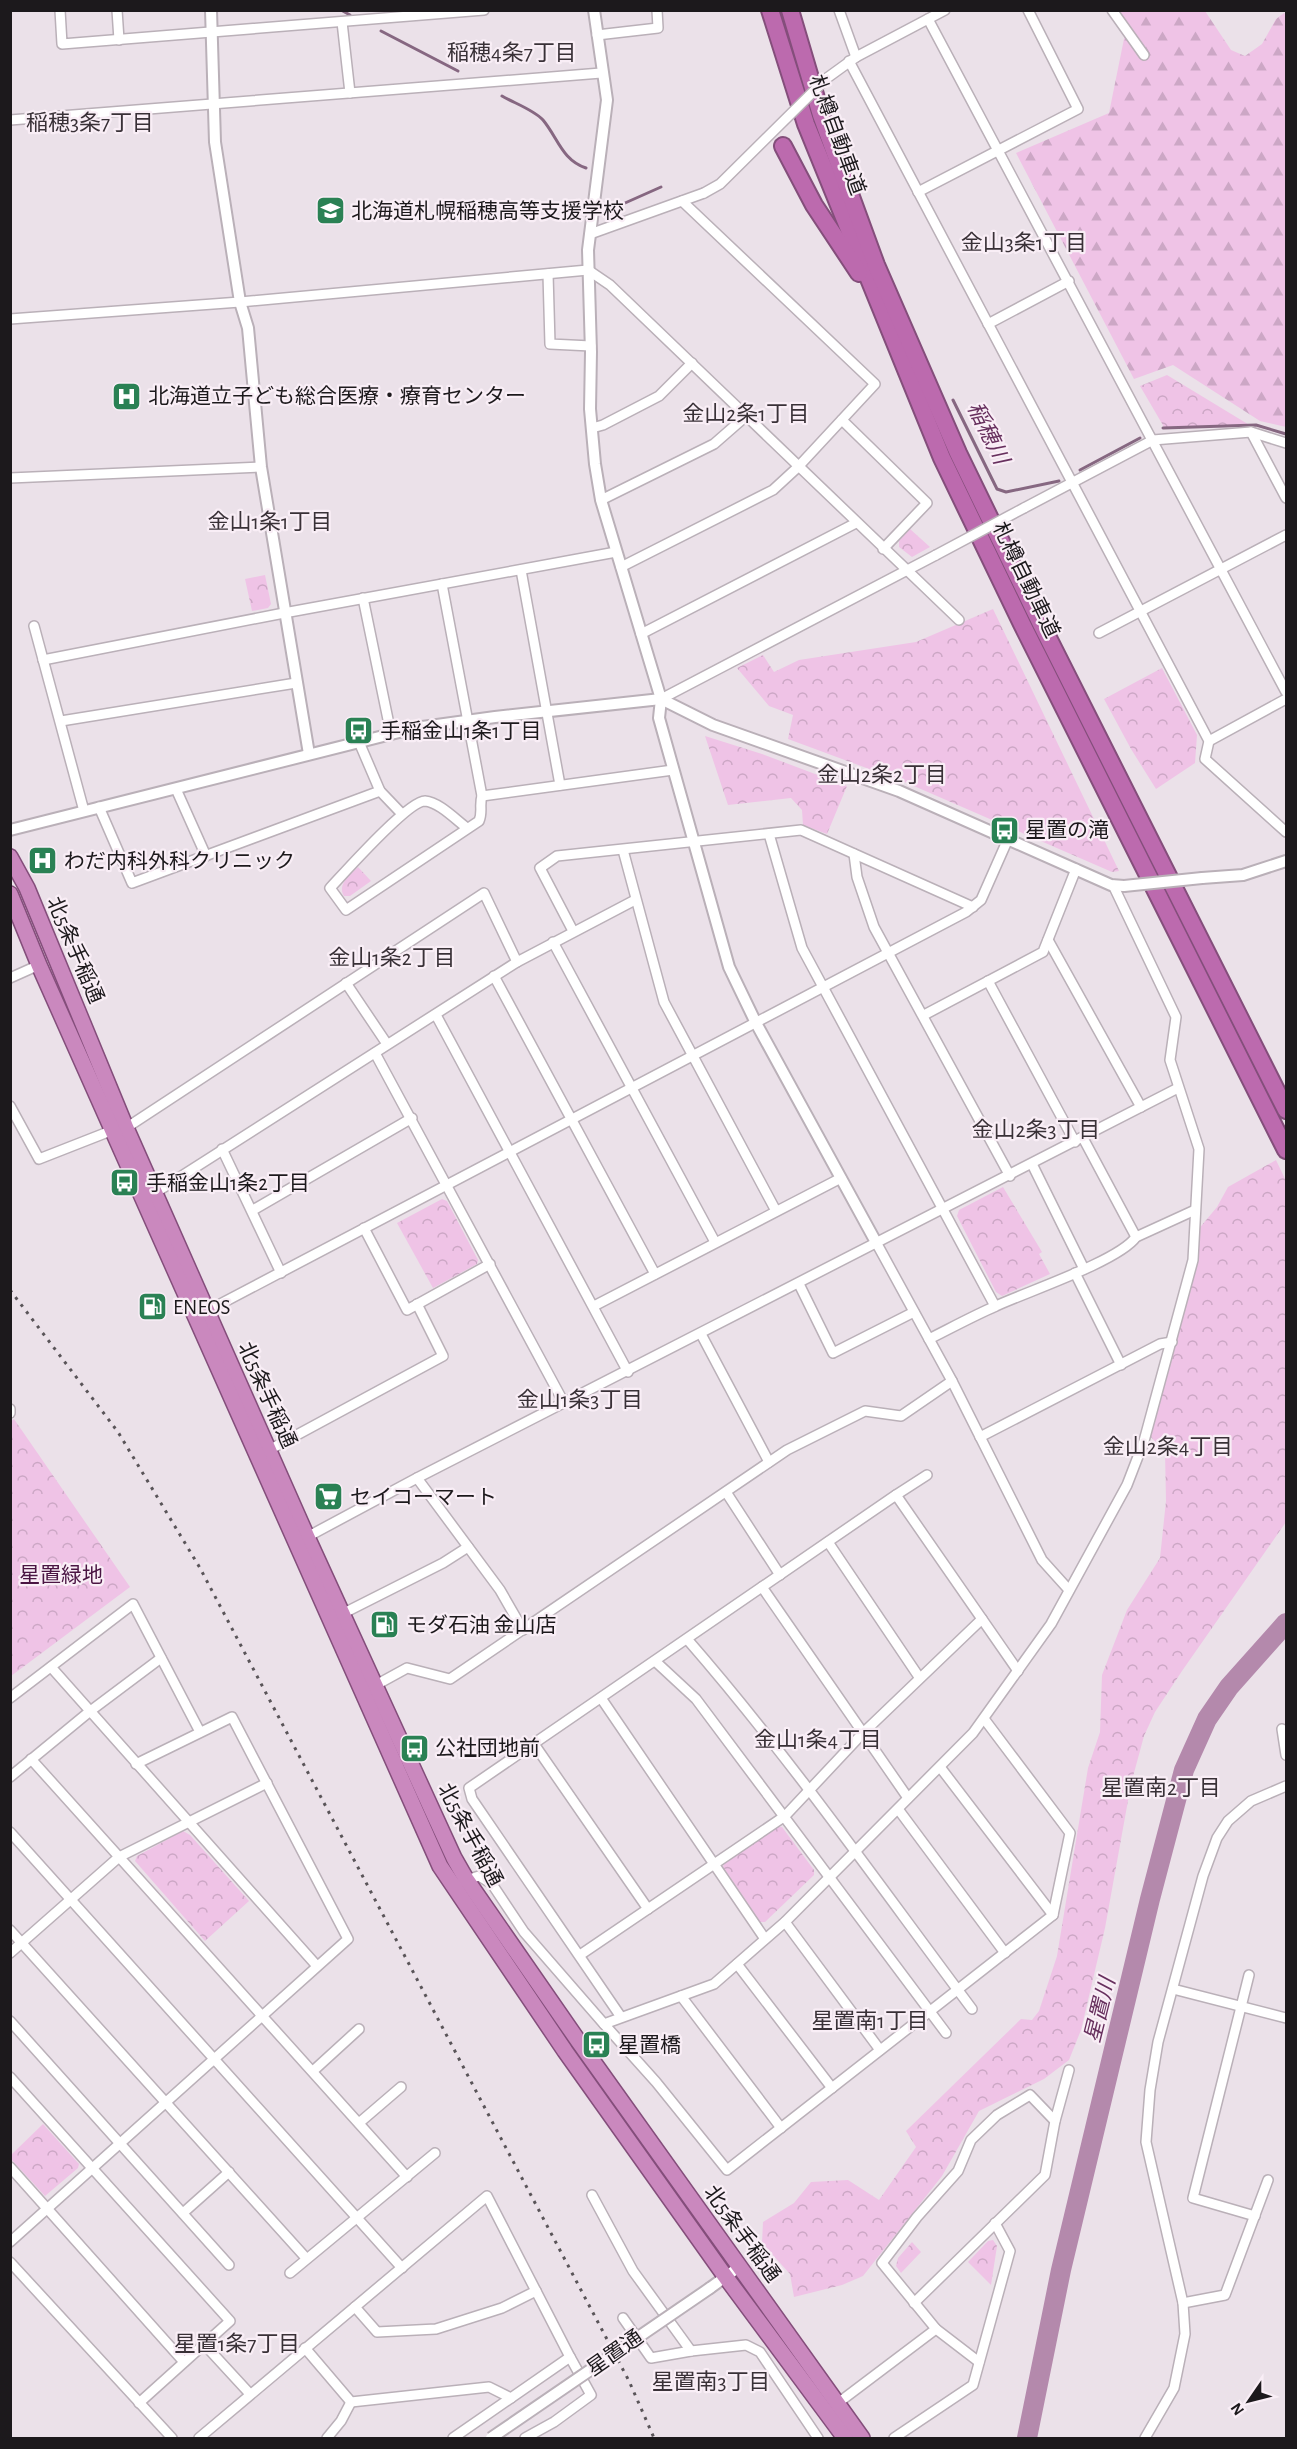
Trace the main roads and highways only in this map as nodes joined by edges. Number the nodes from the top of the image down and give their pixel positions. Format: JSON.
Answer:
{"nodes":[{"id":1,"x":770,"y":10,"type":"edge"},
{"id":2,"x":790,"y":10,"type":"edge"},
{"id":3,"x":783,"y":146,"type":"dead end"},
{"id":4,"x":880,"y":307,"type":"junction"},
{"id":5,"x":10,"y":857,"type":"edge"},
{"id":6,"x":10,"y":894,"type":"edge"},
{"id":7,"x":1287,"y":1110,"type":"edge"},
{"id":8,"x":119,"y":1129,"type":"junction"},
{"id":9,"x":1287,"y":1150,"type":"edge"},
{"id":10,"x":845,"y":2439,"type":"edge"},
{"id":11,"x":862,"y":2439,"type":"edge"}],
"edges":[{"from":1,"to":4,"type":"highway","name":"札樽自動車道"},
{"from":2,"to":7,"type":"highway","name":"札樽自動車道"},
{"from":3,"to":4,"type":"highway"},
{"from":4,"to":9,"type":"highway","name":"札樽自動車道"},
{"from":5,"to":8,"type":"highway","name":"北5条手稲通"},
{"from":6,"to":8,"type":"highway","name":"北5条手稲通"},
{"from":8,"to":10,"type":"highway","name":"北5条手稲通"},
{"from":8,"to":11,"type":"highway","name":"北5条手稲通"}]}
